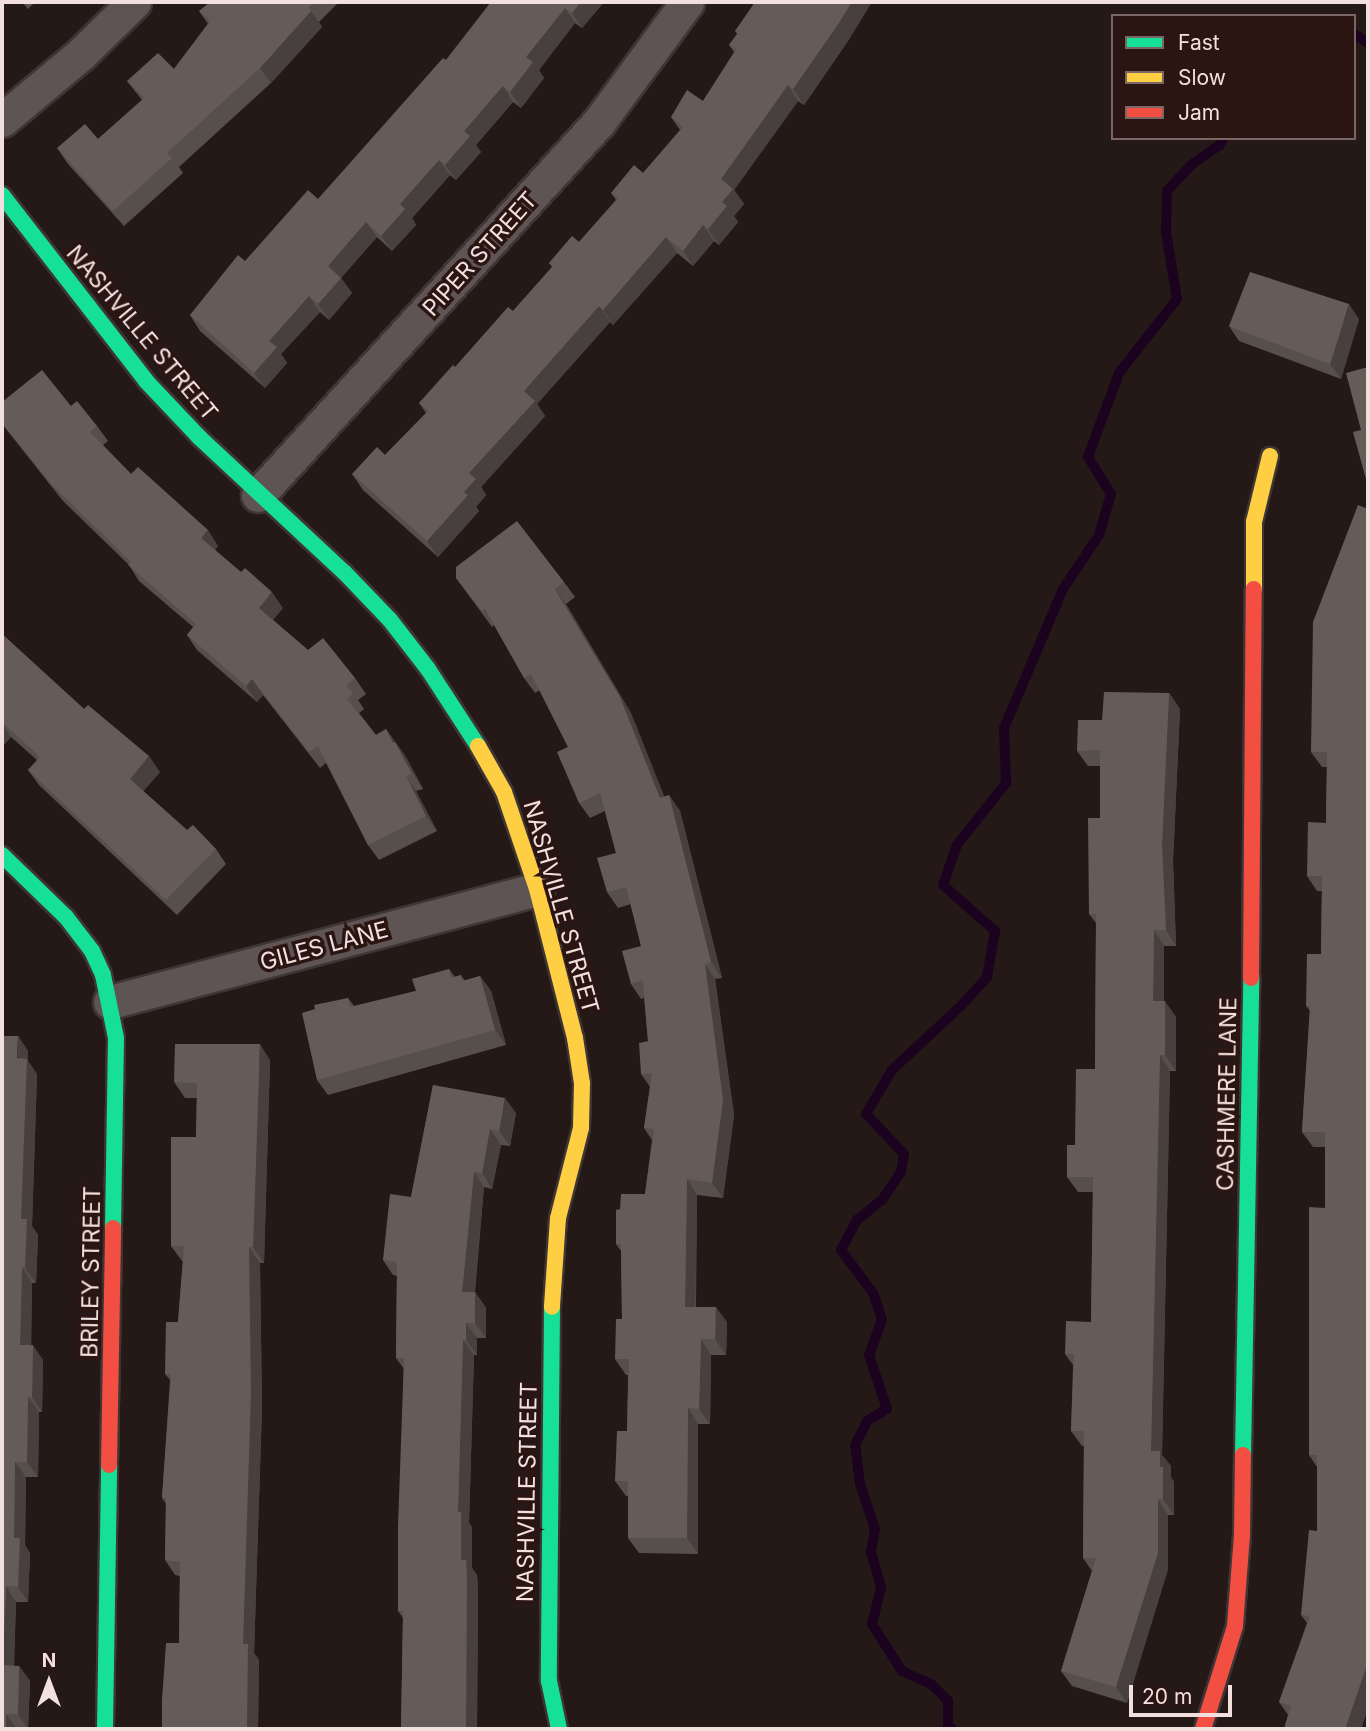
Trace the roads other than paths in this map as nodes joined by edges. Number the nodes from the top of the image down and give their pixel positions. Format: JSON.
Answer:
{"nodes":[{"id":1,"x":134,"y":2,"type":"edge"},
{"id":2,"x":687,"y":2,"type":"edge"},
{"id":3,"x":2,"y":120,"type":"edge"},
{"id":4,"x":2,"y":195,"type":"edge"},
{"id":5,"x":1270,"y":456,"type":"dead end"},
{"id":6,"x":258,"y":495,"type":"junction"},
{"id":7,"x":2,"y":855,"type":"edge"},
{"id":8,"x":537,"y":889,"type":"junction"},
{"id":9,"x":110,"y":1002,"type":"junction"},
{"id":10,"x":105,"y":1729,"type":"edge"},
{"id":11,"x":559,"y":1729,"type":"edge"},
{"id":12,"x":1203,"y":1729,"type":"edge"}],
"edges":[{"from":1,"to":3,"type":"street"},
{"from":2,"to":6,"type":"street","name":"PIPER STREET"},
{"from":4,"to":6,"type":"street","name":"NASHVILLE STREET"},
{"from":5,"to":12,"type":"street","name":"CASHMERE LANE"},
{"from":6,"to":8,"type":"street","name":"NASHVILLE STREET"},
{"from":7,"to":9,"type":"street","name":"BRILEY STREET"},
{"from":8,"to":9,"type":"street","name":"GILES LANE"},
{"from":8,"to":11,"type":"street","name":"NASHVILLE STREET"},
{"from":9,"to":10,"type":"street","name":"BRILEY STREET"}]}
